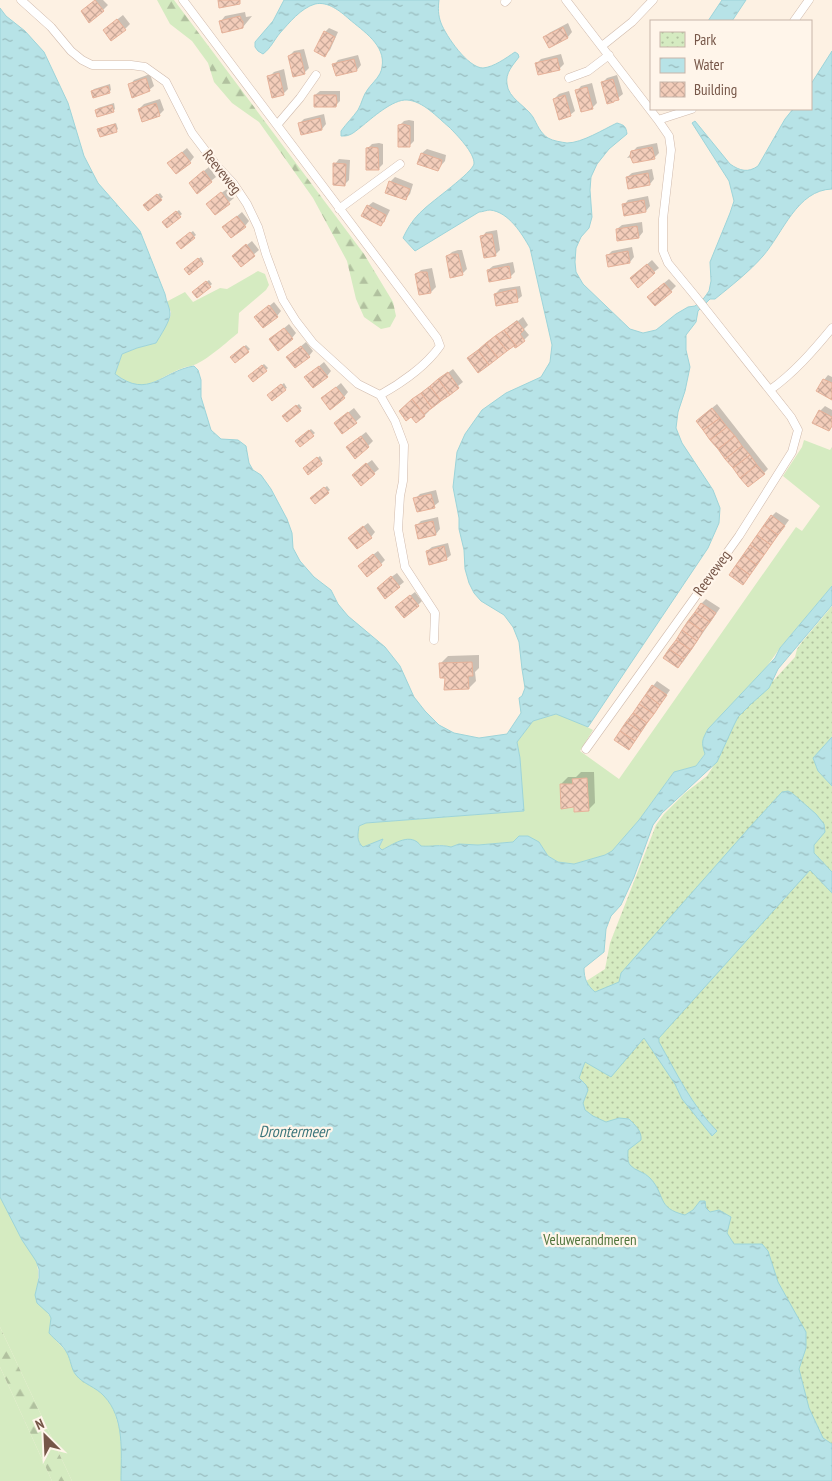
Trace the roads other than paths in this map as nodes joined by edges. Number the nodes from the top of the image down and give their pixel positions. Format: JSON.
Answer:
{"nodes":[{"id":1,"x":22,"y":0,"type":"edge"},
{"id":2,"x":183,"y":0,"type":"edge"},
{"id":3,"x":566,"y":0,"type":"edge"},
{"id":4,"x":653,"y":0,"type":"edge"},
{"id":5,"x":808,"y":0,"type":"edge"},
{"id":6,"x":795,"y":20,"type":"edge"},
{"id":7,"x":602,"y":46,"type":"junction"},
{"id":8,"x":608,"y":55,"type":"junction"},
{"id":9,"x":316,"y":75,"type":"dead end"},
{"id":10,"x":569,"y":78,"type":"dead end"},
{"id":11,"x":650,"y":110,"type":"edge"},
{"id":12,"x":650,"y":110,"type":"edge"},
{"id":13,"x":689,"y":110,"type":"edge"},
{"id":14,"x":658,"y":120,"type":"junction"},
{"id":15,"x":277,"y":125,"type":"junction"},
{"id":16,"x":400,"y":164,"type":"dead end"},
{"id":17,"x":339,"y":209,"type":"junction"},
{"id":18,"x":832,"y":328,"type":"edge"},
{"id":19,"x":770,"y":390,"type":"junction"},
{"id":20,"x":380,"y":395,"type":"junction"},
{"id":21,"x":434,"y":640,"type":"dead end"},
{"id":22,"x":586,"y":749,"type":"dead end"}],
"edges":[{"from":1,"to":20,"type":"lane","name":"Reeveweg"},
{"from":2,"to":15,"type":"lane"},
{"from":3,"to":7,"type":"lane","name":"Reeveweg"},
{"from":4,"to":7,"type":"lane"},
{"from":5,"to":6,"type":"lane"},
{"from":7,"to":8,"type":"lane","name":"Reeveweg"},
{"from":8,"to":10,"type":"lane"},
{"from":8,"to":12,"type":"lane","name":"Reeveweg"},
{"from":9,"to":15,"type":"lane"},
{"from":11,"to":14,"type":"lane","name":"Reeveweg"},
{"from":13,"to":14,"type":"lane"},
{"from":14,"to":19,"type":"lane","name":"Reeveweg"},
{"from":15,"to":17,"type":"lane"},
{"from":16,"to":17,"type":"lane"},
{"from":17,"to":20,"type":"lane"},
{"from":18,"to":19,"type":"lane"},
{"from":19,"to":22,"type":"lane","name":"Reeveweg"},
{"from":20,"to":21,"type":"lane"}]}
